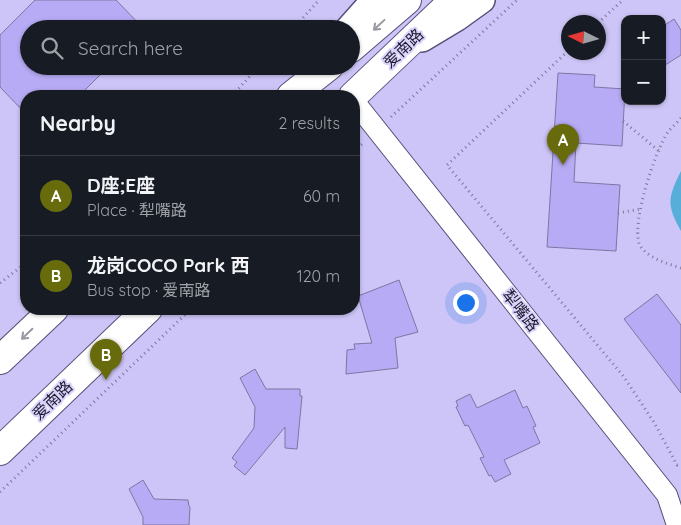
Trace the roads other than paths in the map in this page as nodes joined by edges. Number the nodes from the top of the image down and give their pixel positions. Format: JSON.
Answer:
{"nodes":[{"id":1,"x":374,"y":0,"type":"edge"},
{"id":2,"x":406,"y":0,"type":"edge"},
{"id":3,"x":454,"y":0,"type":"edge"},
{"id":4,"x":482,"y":0,"type":"edge"},
{"id":5,"x":356,"y":20,"type":"edge"},
{"id":6,"x":360,"y":40,"type":"edge"},
{"id":7,"x":398,"y":52,"type":"junction"},
{"id":8,"x":310,"y":75,"type":"edge"},
{"id":9,"x":318,"y":75,"type":"edge"},
{"id":10,"x":297,"y":90,"type":"edge"},
{"id":11,"x":299,"y":90,"type":"edge"},
{"id":12,"x":359,"y":90,"type":"edge"},
{"id":13,"x":360,"y":108,"type":"edge"},
{"id":14,"x":48,"y":315,"type":"edge"},
{"id":15,"x":142,"y":315,"type":"edge"},
{"id":16,"x":0,"y":360,"type":"edge"},
{"id":17,"x":0,"y":451,"type":"edge"},
{"id":18,"x":674,"y":493,"type":"edge"},
{"id":19,"x":677,"y":525,"type":"edge"}],
"edges":[{"from":1,"to":5,"type":"street"},
{"from":2,"to":6,"type":"main road","name":"爱南路","one_way":true},
{"from":3,"to":7,"type":"main road","name":"爱南路"},
{"from":4,"to":7,"type":"street"},
{"from":7,"to":12,"type":"main road","name":"爱南路"},
{"from":8,"to":10,"type":"street"},
{"from":9,"to":11,"type":"main road"},
{"from":13,"to":18,"type":"street","name":"犁嘴路"},
{"from":14,"to":16,"type":"main road","one_way":true},
{"from":15,"to":17,"type":"main road","name":"爱南路"},
{"from":18,"to":19,"type":"street","name":"犁嘴路"}]}
